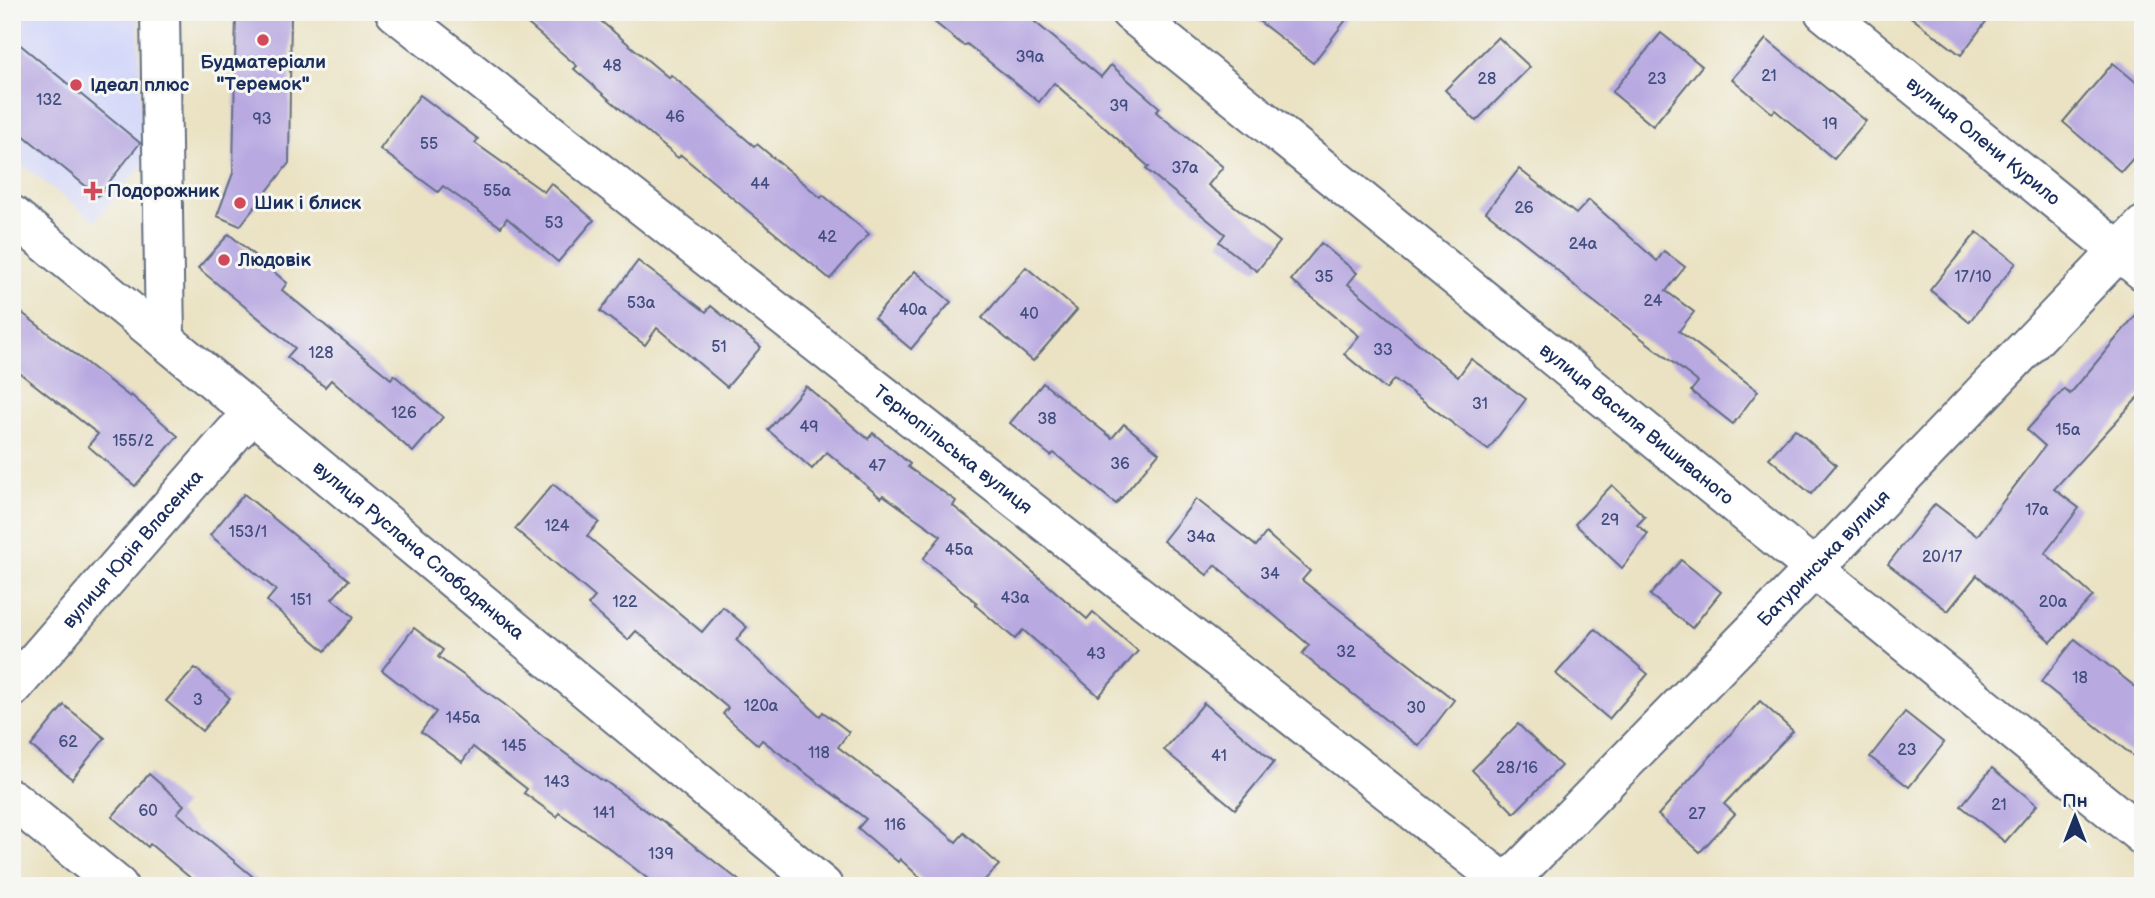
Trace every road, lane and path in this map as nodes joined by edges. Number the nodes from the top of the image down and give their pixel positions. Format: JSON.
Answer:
{"nodes":[{"id":1,"x":160,"y":12,"type":"edge"},
{"id":2,"x":396,"y":12,"type":"edge"},
{"id":3,"x":1130,"y":12,"type":"edge"},
{"id":4,"x":1824,"y":12,"type":"edge"},
{"id":5,"x":12,"y":215,"type":"edge"},
{"id":6,"x":2135,"y":250,"type":"edge"},
{"id":7,"x":166,"y":340,"type":"junction"},
{"id":8,"x":254,"y":414,"type":"junction"},
{"id":9,"x":1814,"y":569,"type":"junction"},
{"id":10,"x":12,"y":688,"type":"edge"},
{"id":11,"x":12,"y":799,"type":"edge"},
{"id":12,"x":2143,"y":836,"type":"edge"},
{"id":13,"x":1507,"y":885,"type":"edge"},
{"id":14,"x":118,"y":886,"type":"edge"},
{"id":15,"x":823,"y":886,"type":"edge"}],
"edges":[{"from":1,"to":7,"type":"street"},
{"from":2,"to":13,"type":"street","name":"Тернопільська вулиця"},
{"from":3,"to":9,"type":"street","name":"вулиця Василя Вишиваного"},
{"from":4,"to":6,"type":"street","name":"вулиця Олени Курило"},
{"from":5,"to":7,"type":"street","name":"вулиця Руслана Слободянюка"},
{"from":6,"to":9,"type":"street","name":"Батуринська вулиця"},
{"from":7,"to":8,"type":"street","name":"вулиця Руслана Слободянюка"},
{"from":8,"to":10,"type":"street","name":"вулиця Юрія Власенка"},
{"from":8,"to":15,"type":"street","name":"вулиця Руслана Слободянюка"},
{"from":9,"to":12,"type":"street","name":"вулиця Василя Вишиваного"},
{"from":9,"to":13,"type":"street","name":"Батуринська вулиця"},
{"from":11,"to":14,"type":"street"}]}
